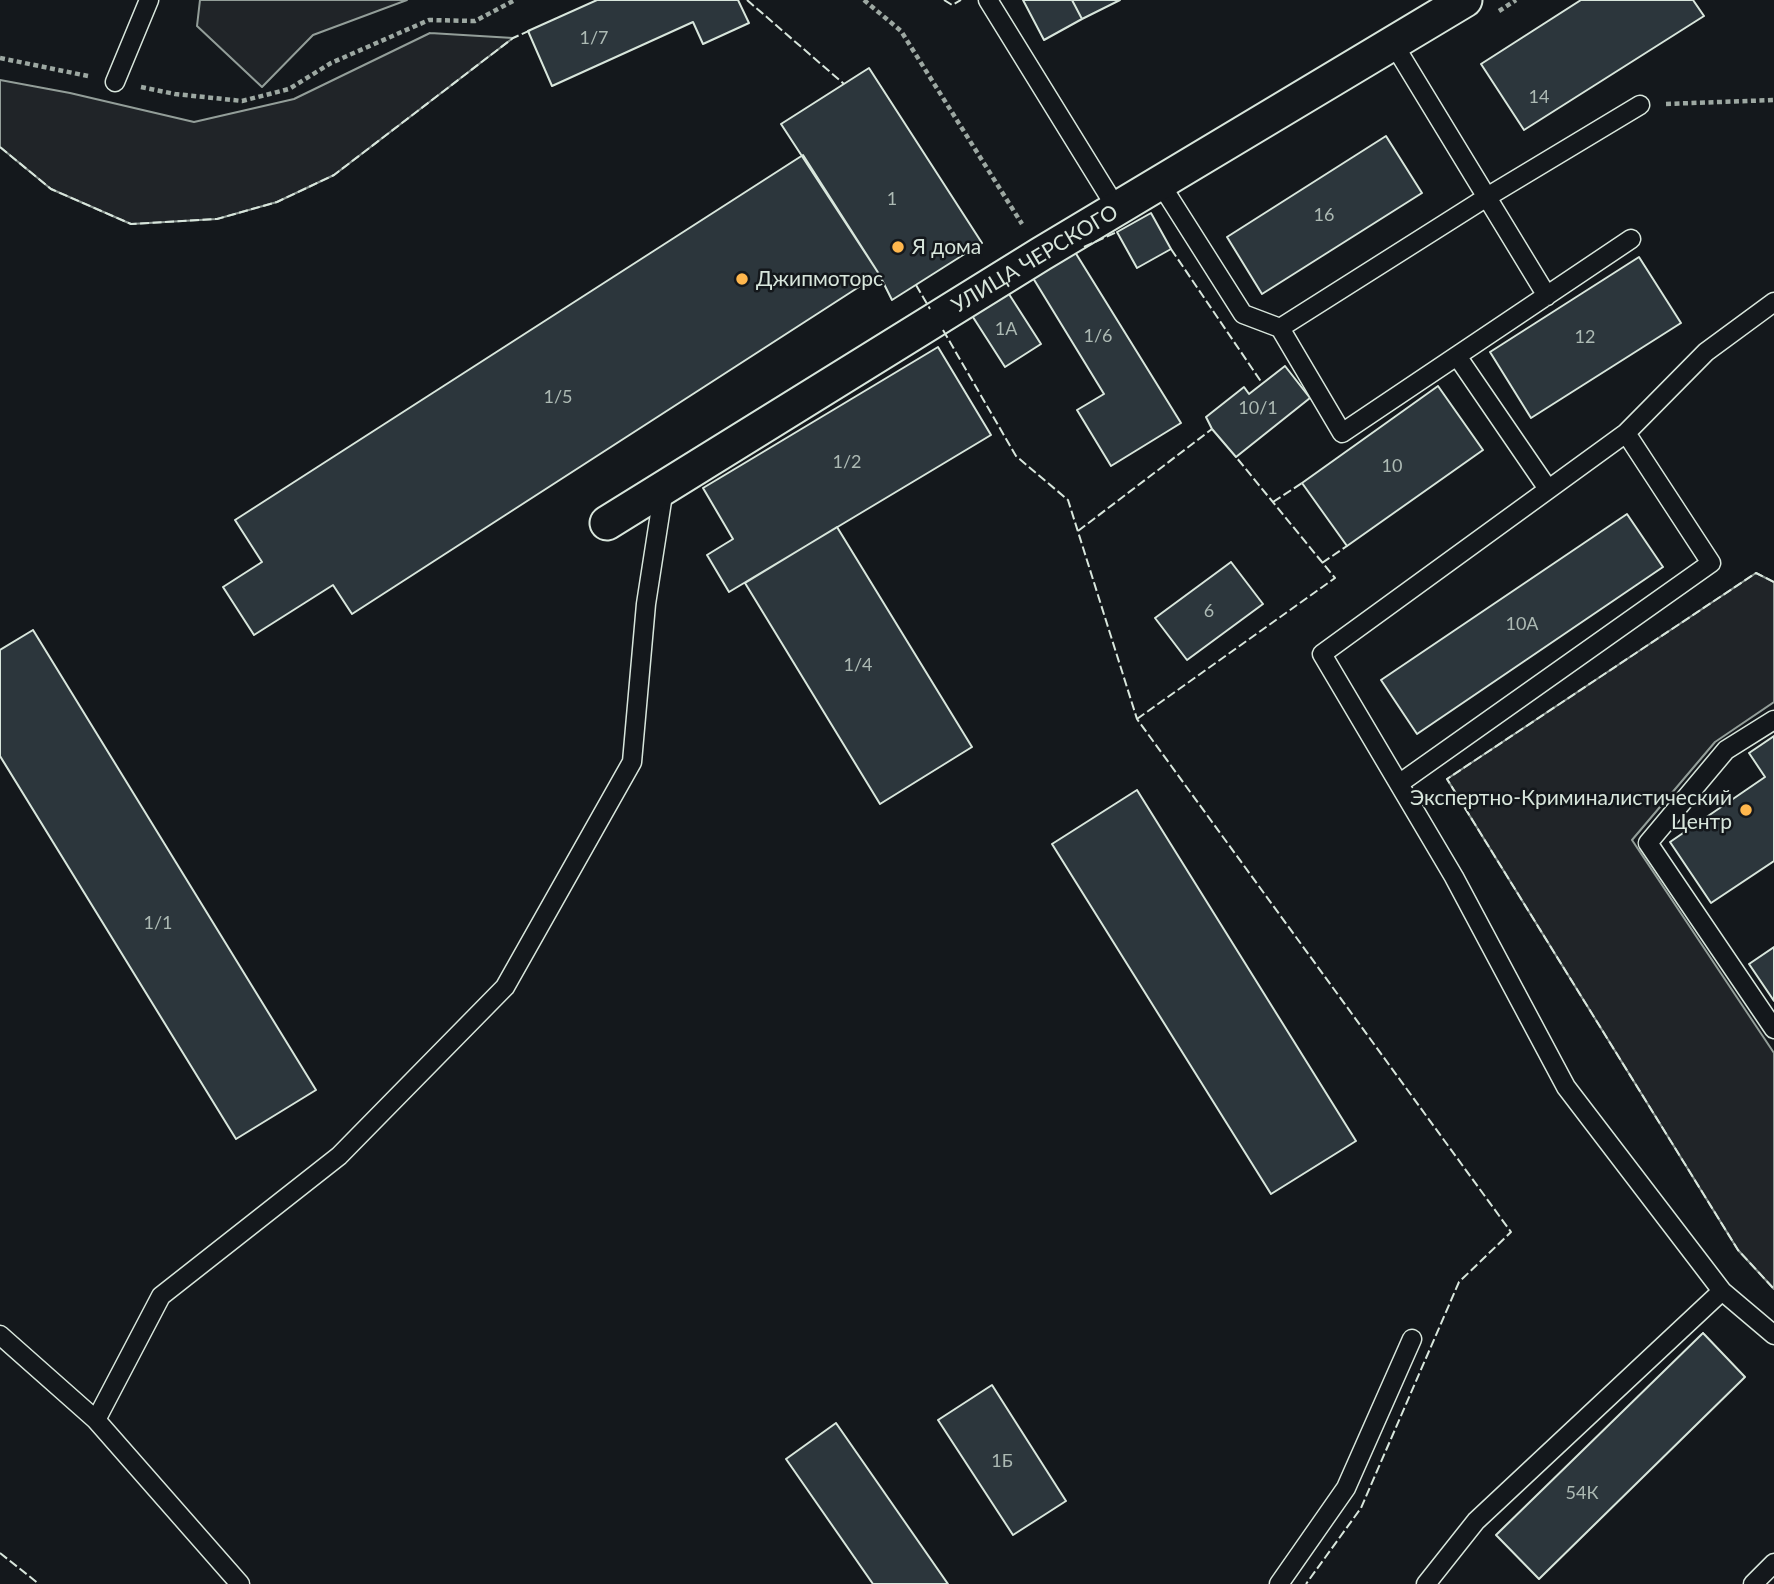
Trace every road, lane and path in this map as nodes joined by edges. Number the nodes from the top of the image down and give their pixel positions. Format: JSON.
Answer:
{"nodes":[{"id":1,"x":149,"y":0,"type":"edge"},
{"id":2,"x":514,"y":0,"type":"edge"},
{"id":3,"x":864,"y":0,"type":"edge"},
{"id":4,"x":988,"y":0,"type":"edge"},
{"id":5,"x":1465,"y":0,"type":"edge"},
{"id":6,"x":1393,"y":43,"type":"junction"},
{"id":7,"x":0,"y":58,"type":"edge"},
{"id":8,"x":115,"y":82,"type":"junction"},
{"id":9,"x":1774,"y":100,"type":"edge"},
{"id":10,"x":1640,"y":105,"type":"joint"},
{"id":11,"x":1160,"y":183,"type":"junction"},
{"id":12,"x":1487,"y":197,"type":"junction"},
{"id":13,"x":1117,"y":209,"type":"junction"},
{"id":14,"x":1631,"y":239,"type":"dead end"},
{"id":15,"x":1041,"y":254,"type":"junction"},
{"id":16,"x":1547,"y":296,"type":"junction"},
{"id":17,"x":1774,"y":302,"type":"edge"},
{"id":18,"x":1280,"y":328,"type":"junction"},
{"id":19,"x":1457,"y":355,"type":"junction"},
{"id":20,"x":1626,"y":433,"type":"junction"},
{"id":21,"x":664,"y":488,"type":"junction"},
{"id":22,"x":1548,"y":489,"type":"junction"},
{"id":23,"x":607,"y":523,"type":"dead end"},
{"id":24,"x":1774,"y":720,"type":"edge"},
{"id":25,"x":1400,"y":783,"type":"junction"},
{"id":26,"x":1774,"y":1029,"type":"edge"},
{"id":27,"x":1722,"y":1291,"type":"junction"},
{"id":28,"x":0,"y":1335,"type":"edge"},
{"id":29,"x":1774,"y":1335,"type":"edge"},
{"id":30,"x":1412,"y":1339,"type":"dead end"},
{"id":31,"x":96,"y":1420,"type":"junction"},
{"id":32,"x":1774,"y":1563,"type":"edge"},
{"id":33,"x":240,"y":1584,"type":"edge"},
{"id":34,"x":1279,"y":1584,"type":"edge"},
{"id":35,"x":1426,"y":1584,"type":"edge"},
{"id":36,"x":1753,"y":1584,"type":"edge"}],
"edges":[{"from":1,"to":8,"type":"lane"},
{"from":2,"to":8,"type":"path"},
{"from":3,"to":15,"type":"path"},
{"from":4,"to":13,"type":"lane"},
{"from":5,"to":6,"type":"street","name":"УЛИЦА ЧЕРСКОГО"},
{"from":6,"to":11,"type":"street","name":"УЛИЦА ЧЕРСКОГО"},
{"from":6,"to":12,"type":"lane"},
{"from":7,"to":8,"type":"path"},
{"from":9,"to":10,"type":"path"},
{"from":10,"to":12,"type":"lane"},
{"from":11,"to":13,"type":"street","name":"УЛИЦА ЧЕРСКОГО"},
{"from":11,"to":18,"type":"lane"},
{"from":12,"to":16,"type":"lane"},
{"from":12,"to":18,"type":"lane"},
{"from":13,"to":15,"type":"street","name":"УЛИЦА ЧЕРСКОГО"},
{"from":14,"to":16,"type":"lane"},
{"from":15,"to":21,"type":"street","name":"УЛИЦА ЧЕРСКОГО"},
{"from":16,"to":19,"type":"lane"},
{"from":17,"to":20,"type":"lane"},
{"from":18,"to":19,"type":"lane"},
{"from":19,"to":22,"type":"lane"},
{"from":20,"to":22,"type":"lane"},
{"from":20,"to":25,"type":"lane"},
{"from":21,"to":23,"type":"street","name":"УЛИЦА ЧЕРСКОГО"},
{"from":21,"to":31,"type":"lane"},
{"from":22,"to":25,"type":"lane"},
{"from":24,"to":26,"type":"lane"},
{"from":25,"to":27,"type":"lane"},
{"from":27,"to":29,"type":"lane"},
{"from":27,"to":35,"type":"lane"},
{"from":28,"to":31,"type":"lane"},
{"from":30,"to":34,"type":"lane"},
{"from":31,"to":33,"type":"lane"},
{"from":32,"to":36,"type":"lane"}]}
